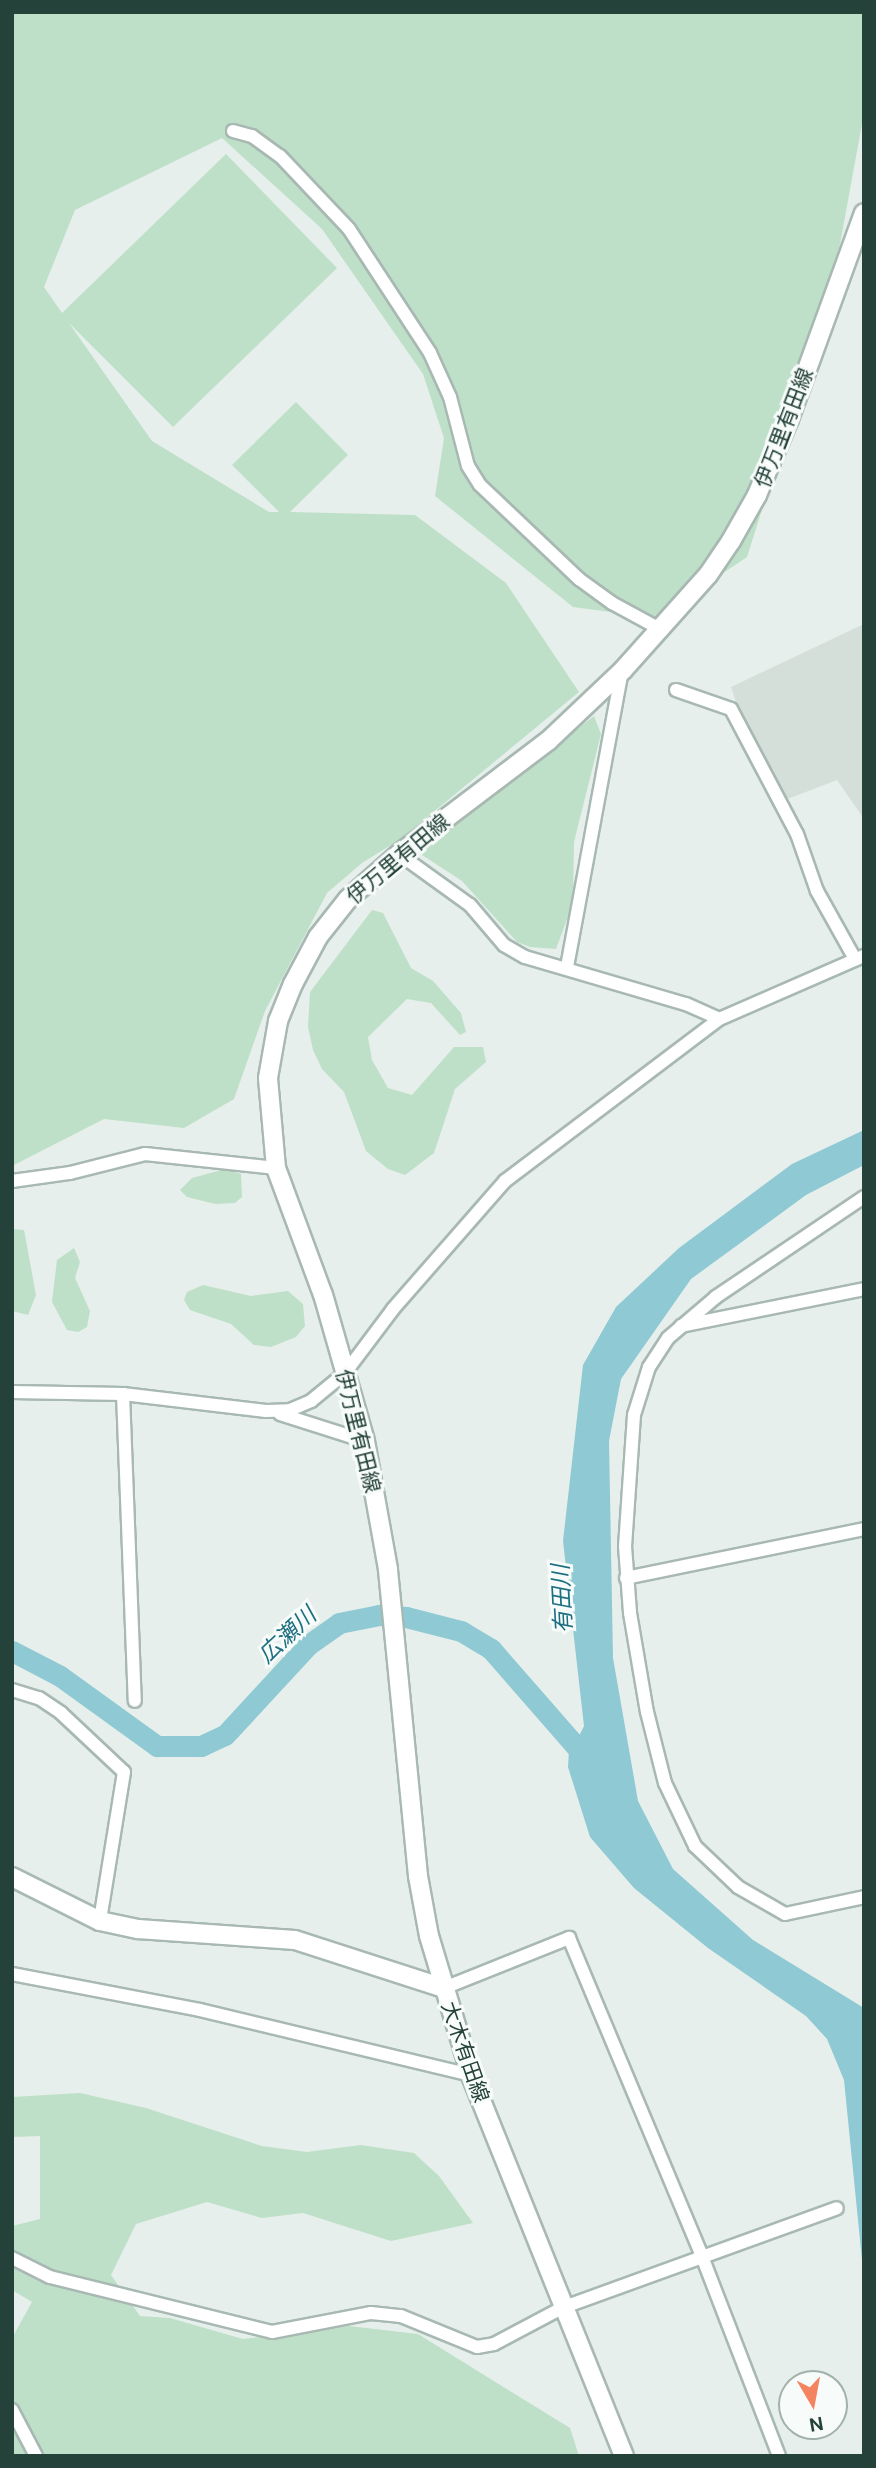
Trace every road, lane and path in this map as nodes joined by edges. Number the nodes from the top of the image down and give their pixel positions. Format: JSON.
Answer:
{"nodes":[{"id":1,"x":233,"y":131,"type":"dead end"},
{"id":2,"x":864,"y":214,"type":"edge"},
{"id":3,"x":660,"y":629,"type":"junction"},
{"id":4,"x":623,"y":670,"type":"junction"},
{"id":5,"x":676,"y":690,"type":"dead end"},
{"id":6,"x":398,"y":854,"type":"junction"},
{"id":7,"x":859,"y":958,"type":"edge"},
{"id":8,"x":567,"y":967,"type":"junction"},
{"id":9,"x":719,"y":1019,"type":"junction"},
{"id":10,"x":276,"y":1168,"type":"junction"},
{"id":11,"x":12,"y":1181,"type":"edge"},
{"id":12,"x":864,"y":1197,"type":"edge"},
{"id":13,"x":864,"y":1289,"type":"edge"},
{"id":14,"x":681,"y":1326,"type":"junction"},
{"id":15,"x":345,"y":1373,"type":"junction"},
{"id":16,"x":12,"y":1392,"type":"edge"},
{"id":17,"x":123,"y":1394,"type":"junction"},
{"id":18,"x":266,"y":1411,"type":"junction"},
{"id":19,"x":365,"y":1441,"type":"junction"},
{"id":20,"x":864,"y":1528,"type":"edge"},
{"id":21,"x":626,"y":1578,"type":"junction"},
{"id":22,"x":12,"y":1690,"type":"edge"},
{"id":23,"x":135,"y":1701,"type":"dead end"},
{"id":24,"x":12,"y":1877,"type":"edge"},
{"id":25,"x":864,"y":1897,"type":"edge"},
{"id":26,"x":100,"y":1921,"type":"junction"},
{"id":27,"x":12,"y":1974,"type":"edge"},
{"id":28,"x":444,"y":1988,"type":"junction"},
{"id":29,"x":471,"y":2075,"type":"junction"},
{"id":30,"x":836,"y":2208,"type":"dead end"},
{"id":31,"x":12,"y":2258,"type":"edge"},
{"id":32,"x":703,"y":2259,"type":"junction"},
{"id":33,"x":564,"y":2307,"type":"junction"},
{"id":34,"x":12,"y":2410,"type":"edge"},
{"id":35,"x":36,"y":2456,"type":"edge"},
{"id":36,"x":624,"y":2456,"type":"edge"},
{"id":37,"x":779,"y":2456,"type":"edge"}],
"edges":[{"from":1,"to":3,"type":"street"},
{"from":2,"to":3,"type":"main road","name":"伊万里有田線"},
{"from":3,"to":4,"type":"main road","name":"伊万里有田線"},
{"from":4,"to":6,"type":"main road","name":"伊万里有田線"},
{"from":4,"to":8,"type":"street"},
{"from":5,"to":7,"type":"street"},
{"from":6,"to":8,"type":"street"},
{"from":6,"to":10,"type":"main road","name":"伊万里有田線"},
{"from":7,"to":9,"type":"street"},
{"from":8,"to":9,"type":"street"},
{"from":9,"to":15,"type":"street"},
{"from":10,"to":11,"type":"street"},
{"from":10,"to":15,"type":"main road","name":"伊万里有田線"},
{"from":12,"to":14,"type":"street"},
{"from":13,"to":14,"type":"street"},
{"from":14,"to":21,"type":"street"},
{"from":15,"to":18,"type":"street"},
{"from":15,"to":19,"type":"main road","name":"伊万里有田線"},
{"from":16,"to":17,"type":"street"},
{"from":17,"to":18,"type":"street"},
{"from":17,"to":23,"type":"street"},
{"from":18,"to":19,"type":"street"},
{"from":19,"to":28,"type":"main road","name":"伊万里有田線"},
{"from":20,"to":21,"type":"street"},
{"from":21,"to":25,"type":"street"},
{"from":22,"to":26,"type":"street"},
{"from":24,"to":26,"type":"main road","name":"大木有田線"},
{"from":26,"to":28,"type":"main road","name":"大木有田線"},
{"from":27,"to":29,"type":"street"},
{"from":28,"to":29,"type":"main road","name":"大木有田線"},
{"from":28,"to":32,"type":"street"},
{"from":29,"to":33,"type":"main road","name":"大木有田線"},
{"from":30,"to":32,"type":"street"},
{"from":31,"to":33,"type":"street"},
{"from":32,"to":33,"type":"street"},
{"from":32,"to":37,"type":"street"},
{"from":33,"to":36,"type":"main road","name":"大木有田線"},
{"from":34,"to":35,"type":"street"}]}
